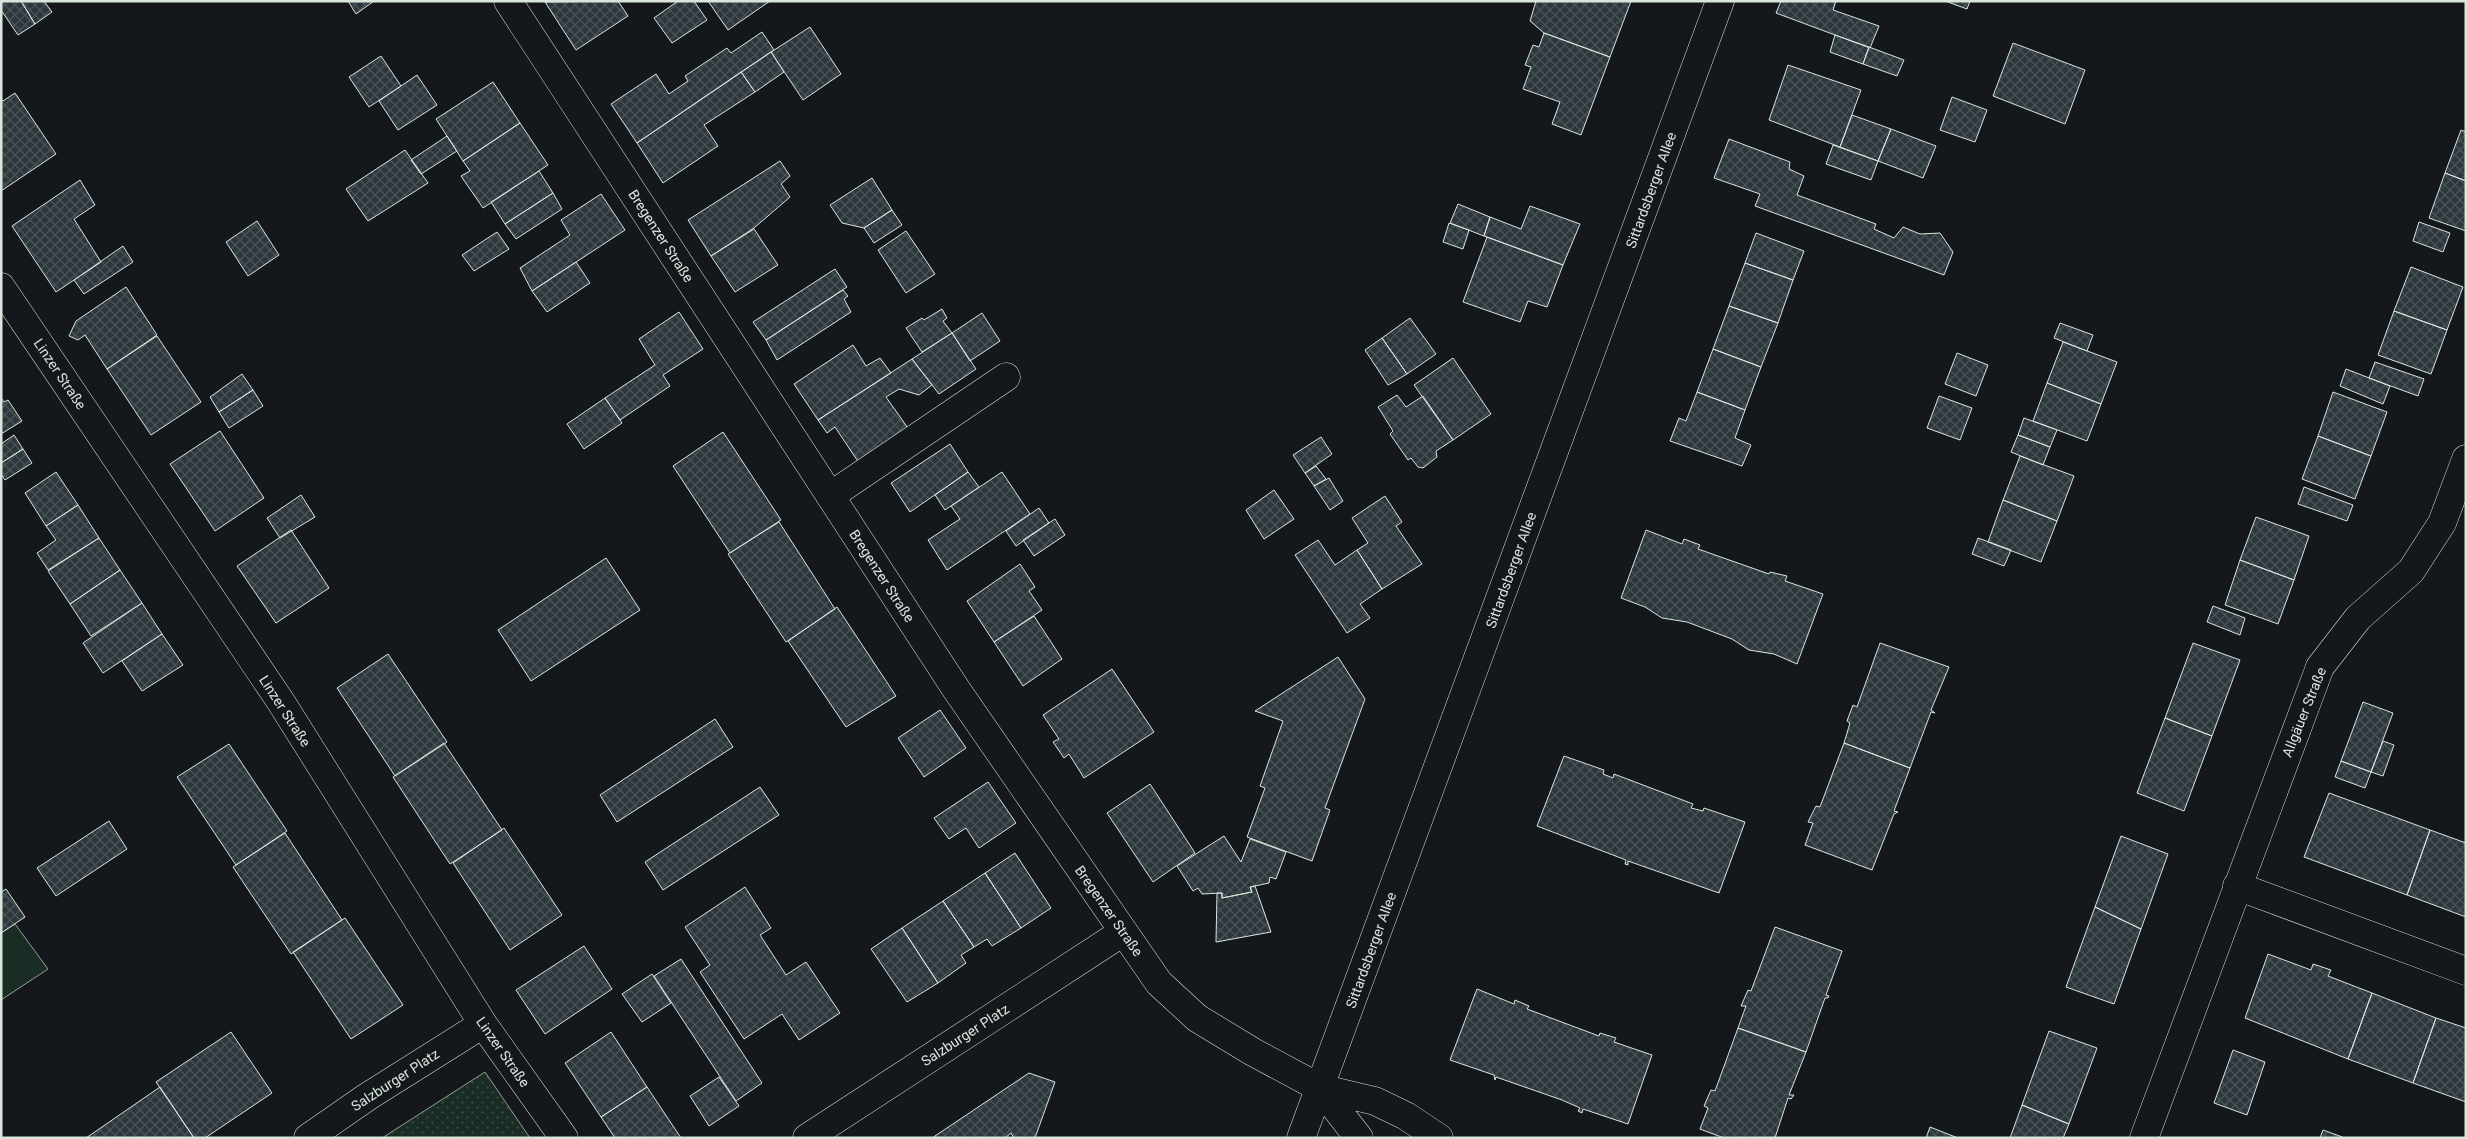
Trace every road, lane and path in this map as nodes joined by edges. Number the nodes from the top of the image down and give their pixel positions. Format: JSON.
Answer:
{"nodes":[{"id":1,"x":508,"y":1,"type":"edge"},
{"id":2,"x":1720,"y":1,"type":"edge"},
{"id":3,"x":1,"y":287,"type":"edge"},
{"id":4,"x":1006,"y":378,"type":"dead end"},
{"id":5,"x":2466,"y":459,"type":"edge"},
{"id":6,"x":830,"y":496,"type":"junction"},
{"id":7,"x":2237,"y":886,"type":"junction"},
{"id":8,"x":1123,"y":932,"type":"junction"},
{"id":9,"x":2466,"y":971,"type":"edge"},
{"id":10,"x":482,"y":1024,"type":"junction"},
{"id":11,"x":1320,"y":1088,"type":"junction"},
{"id":12,"x":308,"y":1138,"type":"edge"},
{"id":13,"x":564,"y":1138,"type":"edge"},
{"id":14,"x":807,"y":1138,"type":"edge"},
{"id":15,"x":1301,"y":1138,"type":"edge"},
{"id":16,"x":1359,"y":1138,"type":"edge"},
{"id":17,"x":1439,"y":1138,"type":"edge"},
{"id":18,"x":2144,"y":1138,"type":"edge"}],
"edges":[{"from":1,"to":6,"type":"street","name":"Bregenzer Straße"},
{"from":2,"to":11,"type":"street","name":"Sittardsberger Allee"},
{"from":3,"to":10,"type":"street","name":"Linzer Straße"},
{"from":4,"to":6,"type":"street"},
{"from":5,"to":7,"type":"street","name":"Allgäuer Straße"},
{"from":6,"to":8,"type":"street","name":"Bregenzer Straße"},
{"from":7,"to":9,"type":"street"},
{"from":7,"to":18,"type":"street","name":"Allgäuer Straße"},
{"from":8,"to":11,"type":"street","name":"Bregenzer Straße"},
{"from":8,"to":14,"type":"street","name":"Salzburger Platz"},
{"from":10,"to":12,"type":"street","name":"Salzburger Platz"},
{"from":10,"to":13,"type":"street","name":"Linzer Straße"},
{"from":11,"to":15,"type":"street","name":"Sittardsberger Allee"},
{"from":11,"to":16,"type":"street"},
{"from":11,"to":17,"type":"street"}]}
